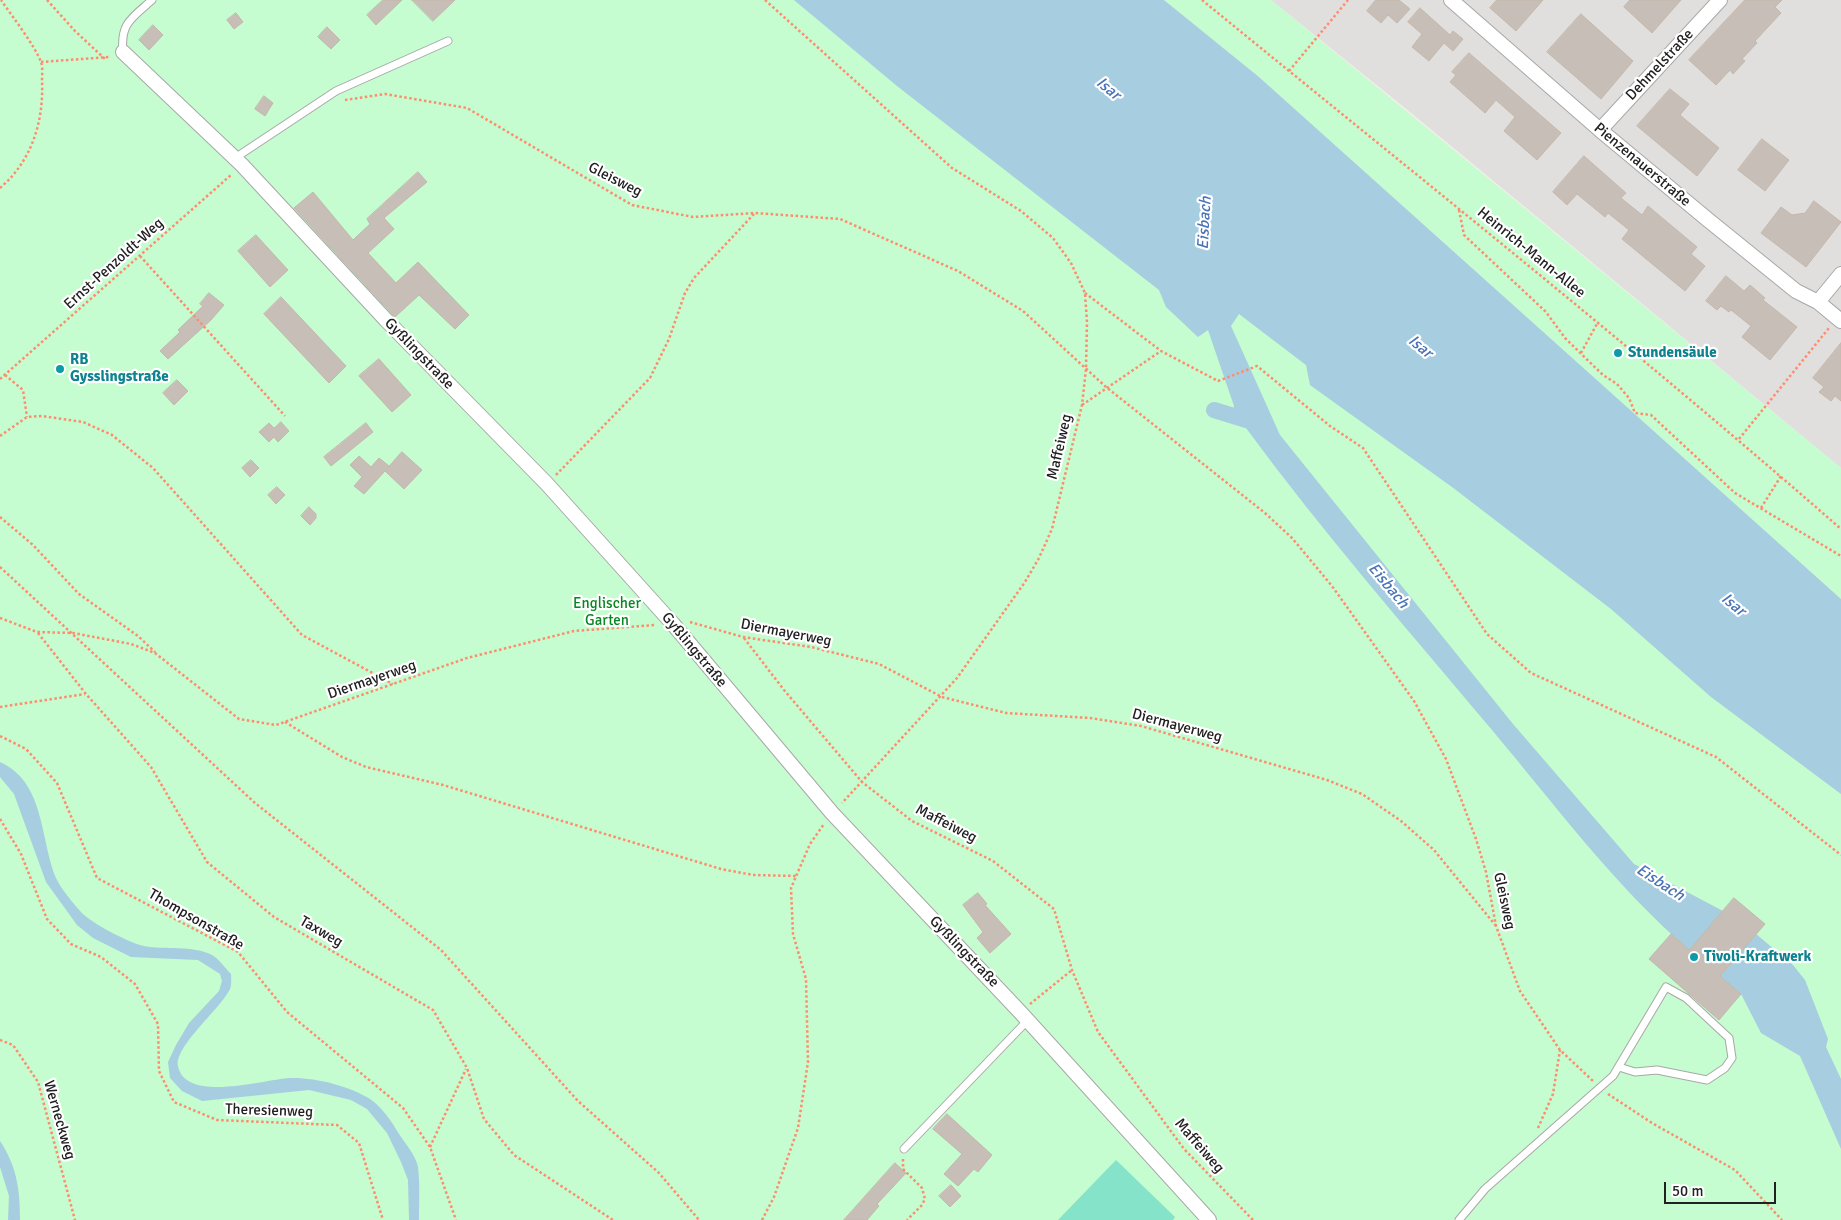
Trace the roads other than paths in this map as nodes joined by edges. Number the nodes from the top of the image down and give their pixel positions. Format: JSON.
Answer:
{"nodes":[{"id":1,"x":152,"y":0,"type":"edge"},
{"id":2,"x":1451,"y":0,"type":"edge"},
{"id":3,"x":1720,"y":0,"type":"edge"},
{"id":4,"x":448,"y":41,"type":"dead end"},
{"id":5,"x":123,"y":52,"type":"joint"},
{"id":6,"x":1600,"y":130,"type":"junction"},
{"id":7,"x":238,"y":161,"type":"junction"},
{"id":8,"x":1841,"y":274,"type":"edge"},
{"id":9,"x":1818,"y":302,"type":"junction"},
{"id":10,"x":1837,"y":322,"type":"edge"},
{"id":11,"x":1025,"y":1016,"type":"junction"},
{"id":12,"x":1619,"y":1067,"type":"junction"},
{"id":13,"x":904,"y":1149,"type":"road end"},
{"id":14,"x":1209,"y":1220,"type":"edge"},
{"id":15,"x":1459,"y":1220,"type":"edge"}],
"edges":[{"from":1,"to":5,"type":"lane"},
{"from":2,"to":6,"type":"street","name":"Pienzenauerstraße"},
{"from":3,"to":6,"type":"street","name":"Dehmelstraße"},
{"from":4,"to":7,"type":"lane"},
{"from":5,"to":7,"type":"street","name":"Gyßlingstraße"},
{"from":6,"to":9,"type":"street","name":"Pienzenauerstraße"},
{"from":7,"to":11,"type":"street","name":"Gyßlingstraße"},
{"from":8,"to":9,"type":"street"},
{"from":9,"to":10,"type":"street","name":"Pienzenauerstraße"},
{"from":11,"to":13,"type":"lane"},
{"from":11,"to":14,"type":"street","name":"Gyßlingstraße"},
{"from":12,"to":12,"type":"lane"},
{"from":12,"to":15,"type":"lane"}]}
